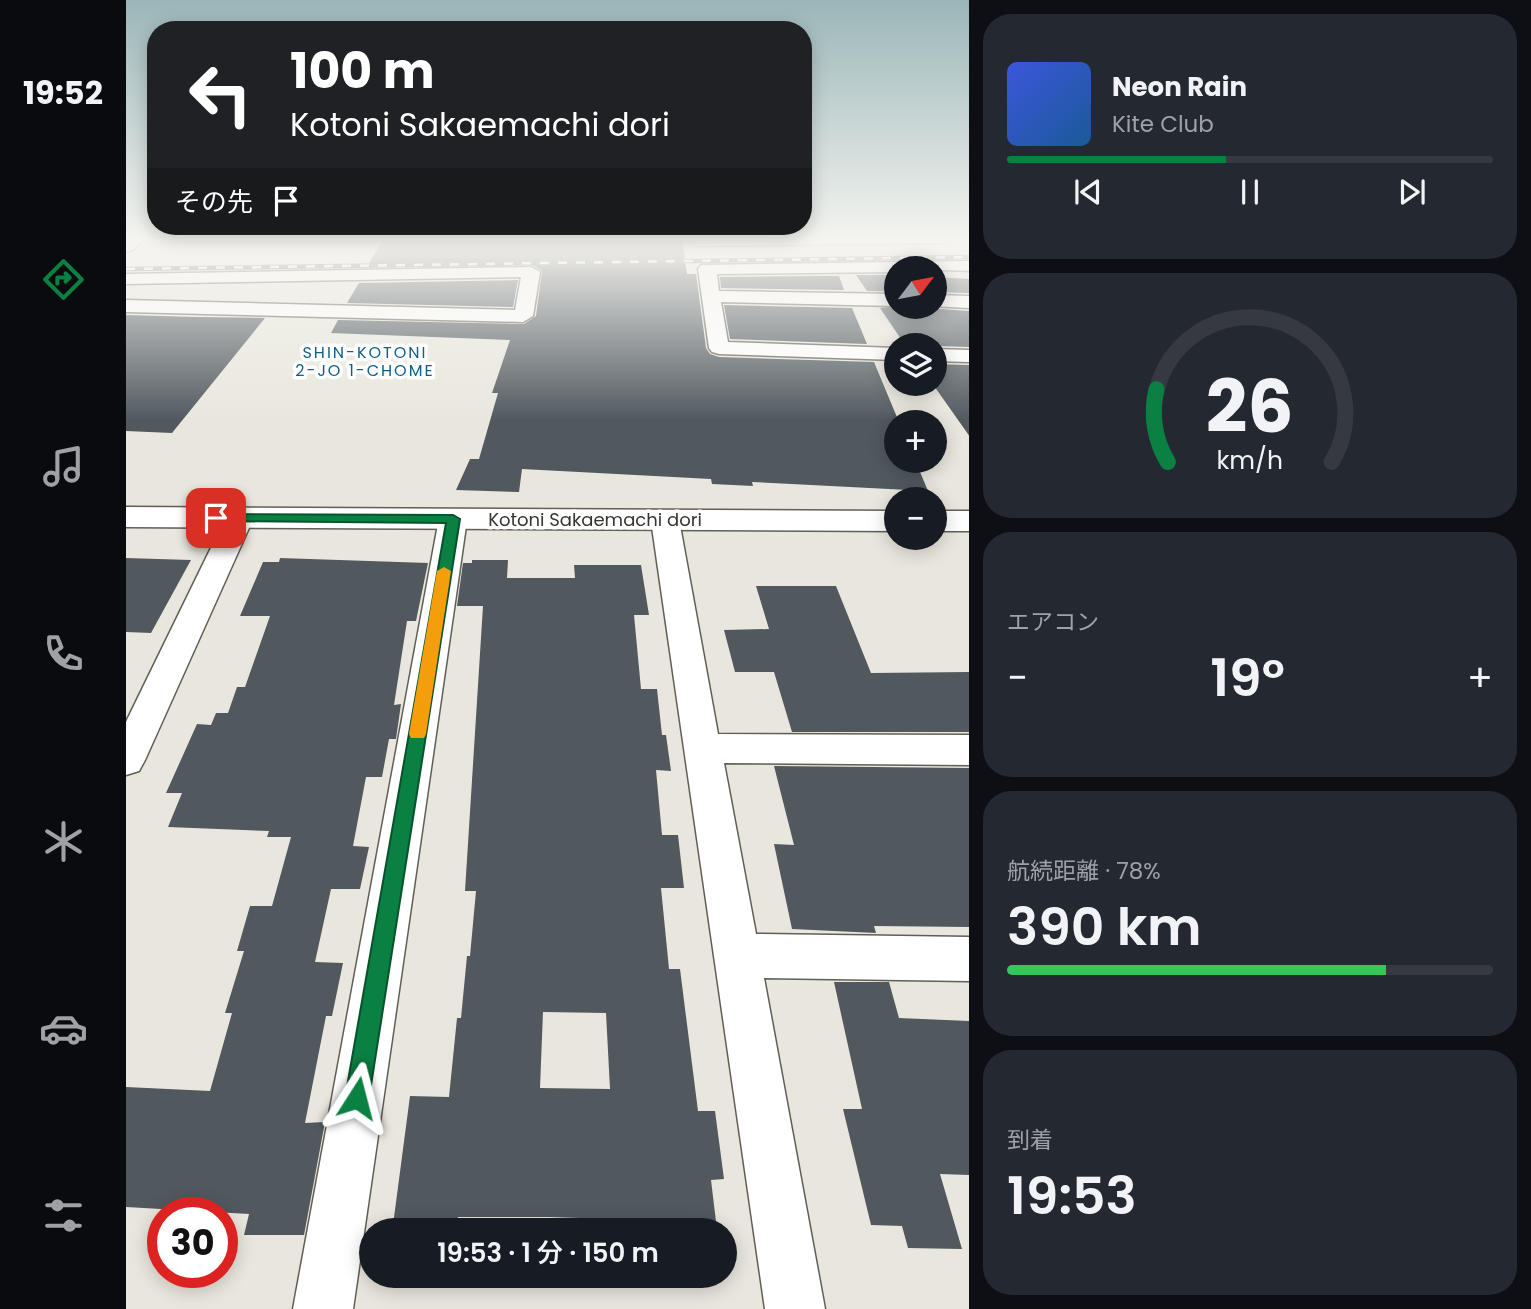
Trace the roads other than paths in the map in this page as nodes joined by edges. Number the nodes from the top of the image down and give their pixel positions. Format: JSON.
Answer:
{"nodes":[{"id":1,"x":291,"y":299,"type":"edge"},
{"id":2,"x":526,"y":299,"type":"edge"},
{"id":3,"x":711,"y":299,"type":"edge"},
{"id":4,"x":854,"y":299,"type":"edge"},
{"id":5,"x":884,"y":300,"type":"edge"},
{"id":6,"x":947,"y":301,"type":"edge"},
{"id":7,"x":969,"y":302,"type":"edge"},
{"id":8,"x":126,"y":306,"type":"edge"},
{"id":9,"x":283,"y":309,"type":"junction"},
{"id":10,"x":884,"y":354,"type":"edge"},
{"id":11,"x":947,"y":355,"type":"edge"},
{"id":12,"x":969,"y":356,"type":"edge"},
{"id":13,"x":126,"y":517,"type":"edge"},
{"id":14,"x":239,"y":519,"type":"junction"},
{"id":15,"x":453,"y":519,"type":"junction"},
{"id":16,"x":665,"y":520,"type":"junction"},
{"id":17,"x":884,"y":521,"type":"edge"},
{"id":18,"x":947,"y":521,"type":"edge"},
{"id":19,"x":969,"y":521,"type":"edge"},
{"id":20,"x":703,"y":748,"type":"junction"},
{"id":21,"x":969,"y":750,"type":"edge"},
{"id":22,"x":126,"y":760,"type":"edge"},
{"id":23,"x":737,"y":956,"type":"junction"},
{"id":24,"x":969,"y":959,"type":"edge"},
{"id":25,"x":323,"y":1309,"type":"edge"},
{"id":26,"x":795,"y":1309,"type":"edge"}],
"edges":[{"from":1,"to":9,"type":"street"},
{"from":2,"to":9,"type":"street"},
{"from":3,"to":10,"type":"street"},
{"from":4,"to":5,"type":"street"},
{"from":6,"to":7,"type":"street"},
{"from":8,"to":9,"type":"street"},
{"from":11,"to":12,"type":"street"},
{"from":13,"to":14,"type":"main road","name":"Kotoni Sakaemachi dori"},
{"from":14,"to":15,"type":"main road","name":"Kotoni Sakaemachi dori"},
{"from":14,"to":22,"type":"street"},
{"from":15,"to":16,"type":"main road","name":"Kotoni Sakaemachi dori"},
{"from":15,"to":25,"type":"street"},
{"from":16,"to":17,"type":"main road","name":"Kotoni Sakaemachi dori"},
{"from":16,"to":20,"type":"street"},
{"from":18,"to":19,"type":"main road"},
{"from":20,"to":21,"type":"street"},
{"from":20,"to":23,"type":"street"},
{"from":23,"to":24,"type":"street"},
{"from":23,"to":26,"type":"street"}]}
